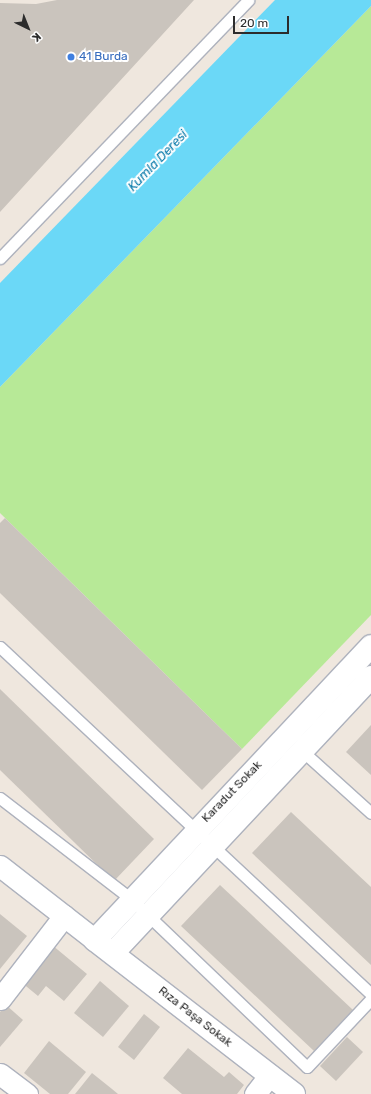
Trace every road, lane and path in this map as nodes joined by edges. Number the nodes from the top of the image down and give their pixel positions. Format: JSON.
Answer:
{"nodes":[{"id":1,"x":248,"y":0,"type":"edge"},
{"id":2,"x":0,"y":258,"type":"edge"},
{"id":3,"x":0,"y":647,"type":"edge"},
{"id":4,"x":368,"y":656,"type":"edge"},
{"id":5,"x":371,"y":677,"type":"edge"},
{"id":6,"x":294,"y":743,"type":"junction"},
{"id":7,"x":0,"y":798,"type":"edge"},
{"id":8,"x":371,"y":813,"type":"edge"},
{"id":9,"x":196,"y":829,"type":"junction"},
{"id":10,"x":212,"y":845,"type":"junction"},
{"id":11,"x":0,"y":866,"type":"edge"},
{"id":12,"x":131,"y":899,"type":"junction"},
{"id":13,"x":147,"y":914,"type":"junction"},
{"id":14,"x":64,"y":916,"type":"junction"},
{"id":15,"x":95,"y":940,"type":"junction"},
{"id":16,"x":113,"y":953,"type":"junction"},
{"id":17,"x":371,"y":994,"type":"edge"},
{"id":18,"x":0,"y":999,"type":"edge"},
{"id":19,"x":371,"y":999,"type":"edge"},
{"id":20,"x":0,"y":1074,"type":"edge"},
{"id":21,"x":270,"y":1075,"type":"junction"},
{"id":22,"x":27,"y":1094,"type":"edge"},
{"id":23,"x":255,"y":1094,"type":"edge"},
{"id":24,"x":294,"y":1094,"type":"edge"}],
"edges":[{"from":1,"to":2,"type":"lane"},
{"from":3,"to":9,"type":"lane"},
{"from":4,"to":6,"type":"street","name":"Karadut Sokak"},
{"from":5,"to":6,"type":"street","name":"Karadut Sokak"},
{"from":6,"to":8,"type":"lane"},
{"from":6,"to":9,"type":"street","name":"Karadut Sokak"},
{"from":6,"to":10,"type":"street","name":"Karadut Sokak"},
{"from":7,"to":12,"type":"lane"},
{"from":9,"to":10,"type":"lane"},
{"from":9,"to":12,"type":"street","name":"Karadut Sokak"},
{"from":10,"to":13,"type":"street","name":"Karadut Sokak"},
{"from":10,"to":17,"type":"lane"},
{"from":11,"to":14,"type":"street"},
{"from":12,"to":13,"type":"lane"},
{"from":12,"to":15,"type":"street","name":"Karadut Sokak"},
{"from":13,"to":16,"type":"street","name":"Karadut Sokak"},
{"from":13,"to":19,"type":"lane"},
{"from":14,"to":15,"type":"street"},
{"from":14,"to":18,"type":"street"},
{"from":15,"to":16,"type":"street","name":"Rıza Paşa Sokak"},
{"from":16,"to":21,"type":"street","name":"Rıza Paşa Sokak"},
{"from":20,"to":22,"type":"street"},
{"from":21,"to":23,"type":"street"},
{"from":21,"to":24,"type":"street","name":"Rıza Paşa Sokak"}]}
